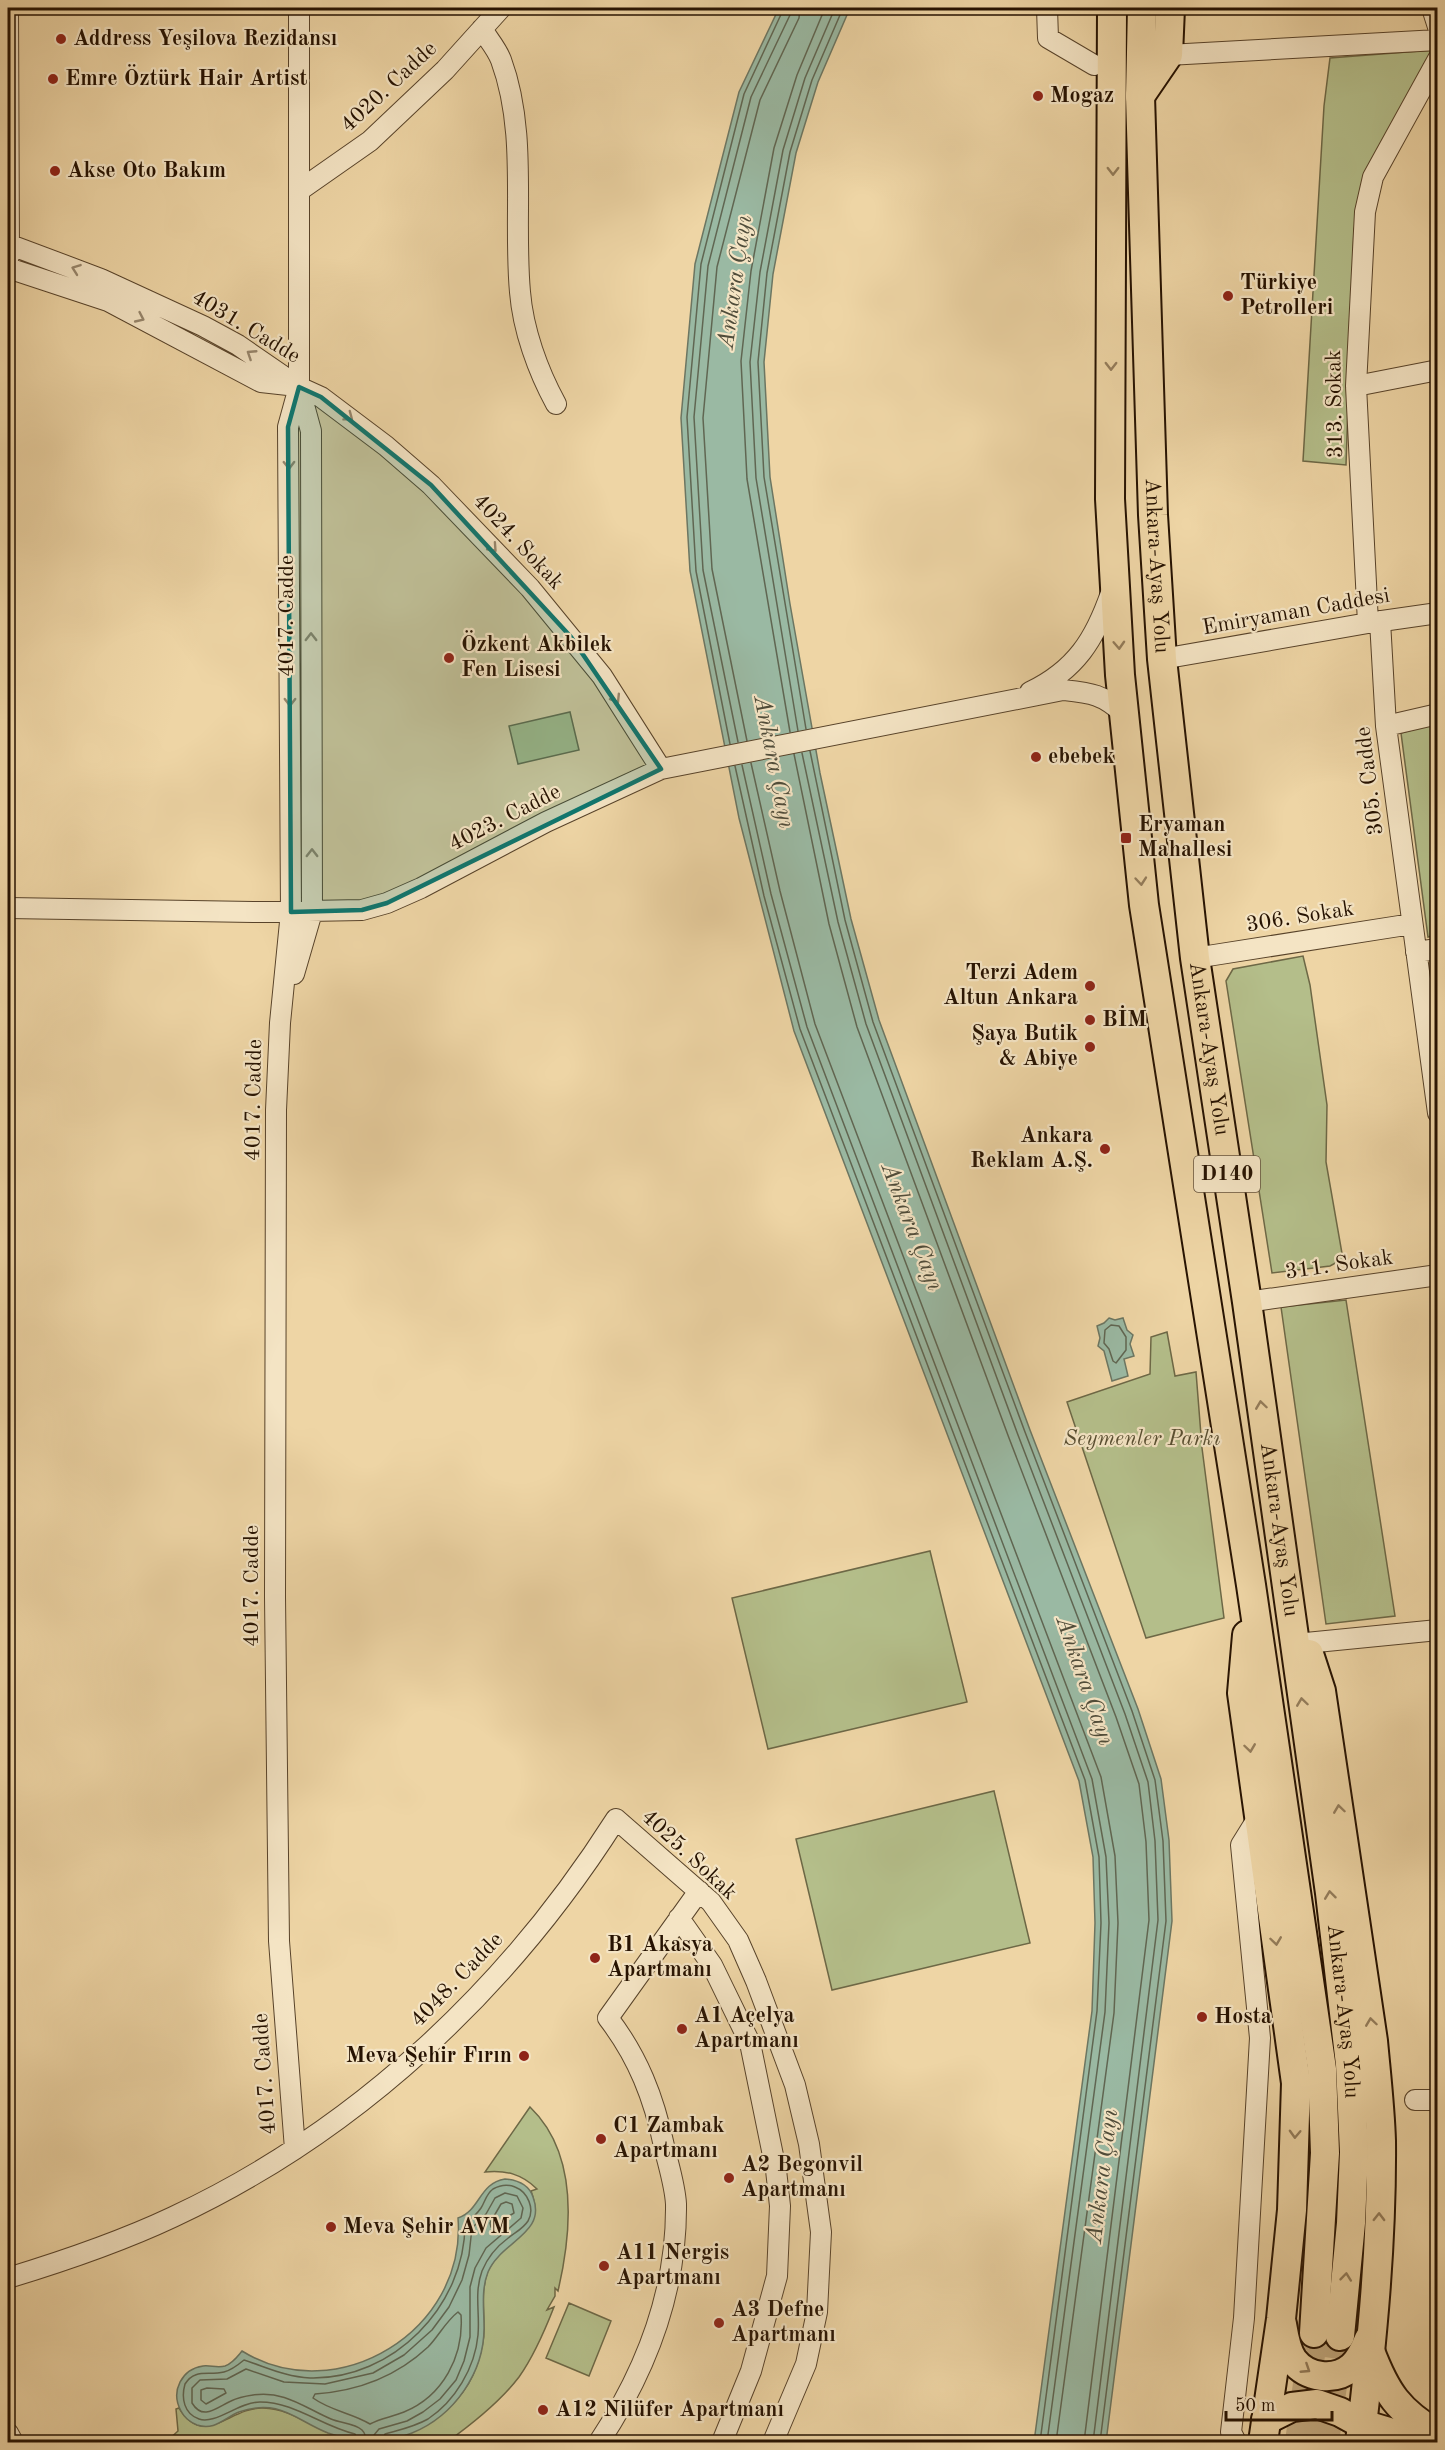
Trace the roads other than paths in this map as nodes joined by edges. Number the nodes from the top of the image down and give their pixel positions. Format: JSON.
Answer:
{"nodes":[{"id":1,"x":8,"y":8,"type":"edge"},
{"id":2,"x":299,"y":8,"type":"edge"},
{"id":3,"x":501,"y":8,"type":"edge"},
{"id":4,"x":1047,"y":8,"type":"edge"},
{"id":5,"x":1092,"y":8,"type":"edge"},
{"id":6,"x":1112,"y":8,"type":"edge"},
{"id":7,"x":1142,"y":8,"type":"edge"},
{"id":8,"x":1170,"y":8,"type":"edge"},
{"id":9,"x":1432,"y":8,"type":"edge"},
{"id":10,"x":1437,"y":27,"type":"edge"},
{"id":11,"x":482,"y":29,"type":"junction"},
{"id":12,"x":1437,"y":40,"type":"edge"},
{"id":13,"x":1168,"y":55,"type":"junction"},
{"id":14,"x":1437,"y":59,"type":"edge"},
{"id":15,"x":1094,"y":65,"type":"junction"},
{"id":16,"x":1140,"y":96,"type":"junction"},
{"id":17,"x":1113,"y":121,"type":"junction"},
{"id":18,"x":300,"y":190,"type":"junction"},
{"id":19,"x":8,"y":244,"type":"edge"},
{"id":20,"x":8,"y":268,"type":"edge"},
{"id":21,"x":1437,"y":370,"type":"edge"},
{"id":22,"x":1356,"y":386,"type":"junction"},
{"id":23,"x":299,"y":387,"type":"junction"},
{"id":24,"x":556,"y":404,"type":"dead end"},
{"id":25,"x":1115,"y":581,"type":"junction"},
{"id":26,"x":1437,"y":613,"type":"edge"},
{"id":27,"x":1374,"y":622,"type":"junction"},
{"id":28,"x":1162,"y":659,"type":"junction"},
{"id":29,"x":1017,"y":698,"type":"junction"},
{"id":30,"x":1124,"y":714,"type":"junction"},
{"id":31,"x":1437,"y":714,"type":"edge"},
{"id":32,"x":1386,"y":726,"type":"junction"},
{"id":33,"x":661,"y":770,"type":"junction"},
{"id":34,"x":8,"y":908,"type":"edge"},
{"id":35,"x":291,"y":912,"type":"junction"},
{"id":36,"x":312,"y":912,"type":"junction"},
{"id":37,"x":1412,"y":924,"type":"junction"},
{"id":38,"x":1437,"y":949,"type":"edge"},
{"id":39,"x":1416,"y":952,"type":"junction"},
{"id":40,"x":1195,"y":958,"type":"junction"},
{"id":41,"x":280,"y":1023,"type":"junction"},
{"id":42,"x":1437,"y":1113,"type":"edge"},
{"id":43,"x":1437,"y":1275,"type":"edge"},
{"id":44,"x":1246,"y":1302,"type":"junction"},
{"id":45,"x":1285,"y":1582,"type":"junction"},
{"id":46,"x":1251,"y":1585,"type":"junction"},
{"id":47,"x":1437,"y":1630,"type":"edge"},
{"id":48,"x":1306,"y":1644,"type":"junction"},
{"id":49,"x":1259,"y":1816,"type":"junction"},
{"id":50,"x":616,"y":1818,"type":"joint"},
{"id":51,"x":699,"y":1891,"type":"junction"},
{"id":52,"x":680,"y":1918,"type":"junction"},
{"id":53,"x":1415,"y":2100,"type":"dead end"},
{"id":54,"x":1437,"y":2100,"type":"edge"},
{"id":55,"x":295,"y":2149,"type":"junction"},
{"id":56,"x":8,"y":2278,"type":"edge"},
{"id":57,"x":1281,"y":2319,"type":"junction"},
{"id":58,"x":1370,"y":2343,"type":"junction"},
{"id":59,"x":1232,"y":2421,"type":"junction"},
{"id":60,"x":1264,"y":2431,"type":"edge"},
{"id":61,"x":8,"y":2433,"type":"edge"},
{"id":62,"x":1361,"y":2433,"type":"edge"},
{"id":63,"x":1437,"y":2435,"type":"edge"},
{"id":64,"x":13,"y":2442,"type":"edge"},
{"id":65,"x":599,"y":2442,"type":"edge"},
{"id":66,"x":722,"y":2442,"type":"edge"},
{"id":67,"x":773,"y":2442,"type":"edge"},
{"id":68,"x":1236,"y":2442,"type":"edge"},
{"id":69,"x":1422,"y":2442,"type":"edge"}],
"edges":[{"from":1,"to":19,"type":"street"},
{"from":2,"to":18,"type":"street","name":"4017. Cadde"},
{"from":3,"to":11,"type":"street","name":"4020. Cadde"},
{"from":4,"to":15,"type":"street"},
{"from":5,"to":15,"type":"highway"},
{"from":6,"to":17,"type":"highway","name":"Ankara-Ayaş Yolu","number":"D140"},
{"from":7,"to":16,"type":"highway","name":"Ankara-Ayaş Yolu","number":"D140"},
{"from":8,"to":13,"type":"highway"},
{"from":9,"to":10,"type":"street"},
{"from":11,"to":18,"type":"street","name":"4020. Cadde"},
{"from":11,"to":24,"type":"street"},
{"from":12,"to":13,"type":"street"},
{"from":13,"to":16,"type":"highway"},
{"from":14,"to":22,"type":"street","name":"313. Sokak"},
{"from":15,"to":17,"type":"highway"},
{"from":16,"to":28,"type":"highway","name":"Ankara-Ayaş Yolu","number":"D140"},
{"from":17,"to":25,"type":"highway","name":"Ankara-Ayaş Yolu","number":"D140","one_way":true},
{"from":18,"to":23,"type":"street","name":"4017. Cadde"},
{"from":19,"to":20,"type":"street"},
{"from":23,"to":19,"type":"street","name":"4031. Cadde","one_way":true},
{"from":20,"to":23,"type":"street","name":"4031. Cadde","one_way":true},
{"from":21,"to":22,"type":"street"},
{"from":22,"to":27,"type":"street","name":"313. Sokak"},
{"from":23,"to":33,"type":"street","name":"4024. Sokak","one_way":true},
{"from":23,"to":35,"type":"street","name":"4017. Cadde","one_way":true},
{"from":36,"to":23,"type":"street","name":"4017. Cadde","one_way":true},
{"from":25,"to":29,"type":"street","name":"4023. Cadde"},
{"from":25,"to":30,"type":"highway","name":"Ankara-Ayaş Yolu","number":"D140","one_way":true},
{"from":26,"to":27,"type":"street","name":"Emiryaman Caddesi"},
{"from":27,"to":28,"type":"street","name":"Emiryaman Caddesi"},
{"from":27,"to":32,"type":"street","name":"305. Cadde"},
{"from":28,"to":40,"type":"highway","name":"Ankara-Ayaş Yolu","number":"D140"},
{"from":29,"to":30,"type":"street","name":"4023. Cadde"},
{"from":29,"to":33,"type":"street","name":"4023. Cadde"},
{"from":30,"to":46,"type":"highway","name":"Ankara-Ayaş Yolu","number":"D140","one_way":true},
{"from":31,"to":32,"type":"street"},
{"from":32,"to":37,"type":"street","name":"305. Cadde"},
{"from":33,"to":36,"type":"street","name":"4023. Cadde"},
{"from":34,"to":35,"type":"street","name":"4023. Cadde"},
{"from":35,"to":36,"type":"street","name":"4023. Cadde"},
{"from":35,"to":41,"type":"street","name":"4017. Cadde"},
{"from":36,"to":41,"type":"street","name":"4017. Cadde"},
{"from":37,"to":39,"type":"street","name":"305. Cadde"},
{"from":37,"to":40,"type":"street","name":"306. Sokak"},
{"from":38,"to":39,"type":"street"},
{"from":39,"to":42,"type":"street","name":"305. Cadde"},
{"from":40,"to":44,"type":"highway","name":"Ankara-Ayaş Yolu","number":"D140"},
{"from":41,"to":55,"type":"street","name":"4017. Cadde"},
{"from":43,"to":44,"type":"street","name":"311. Sokak"},
{"from":45,"to":44,"type":"highway","name":"Ankara-Ayaş Yolu","number":"D140","one_way":true},
{"from":46,"to":45,"type":"highway","name":"Ankara-Ayaş Yolu","number":"D140","one_way":true},
{"from":45,"to":48,"type":"highway"},
{"from":46,"to":49,"type":"highway","one_way":true},
{"from":47,"to":48,"type":"street"},
{"from":58,"to":48,"type":"highway","one_way":true},
{"from":49,"to":57,"type":"highway","one_way":true},
{"from":49,"to":59,"type":"street"},
{"from":50,"to":51,"type":"street","name":"4025. Sokak"},
{"from":50,"to":55,"type":"street","name":"4048. Cadde"},
{"from":51,"to":52,"type":"street"},
{"from":51,"to":67,"type":"street","name":"4025. Sokak"},
{"from":52,"to":65,"type":"street"},
{"from":52,"to":66,"type":"street"},
{"from":53,"to":54,"type":"street"},
{"from":55,"to":56,"type":"street","name":"4048. Cadde"},
{"from":57,"to":58,"type":"highway","one_way":true},
{"from":57,"to":60,"type":"highway"},
{"from":58,"to":62,"type":"highway"},
{"from":58,"to":63,"type":"highway"},
{"from":59,"to":60,"type":"street"},
{"from":59,"to":68,"type":"street"},
{"from":60,"to":62,"type":"highway"},
{"from":61,"to":64,"type":"street"},
{"from":62,"to":69,"type":"highway"}]}
